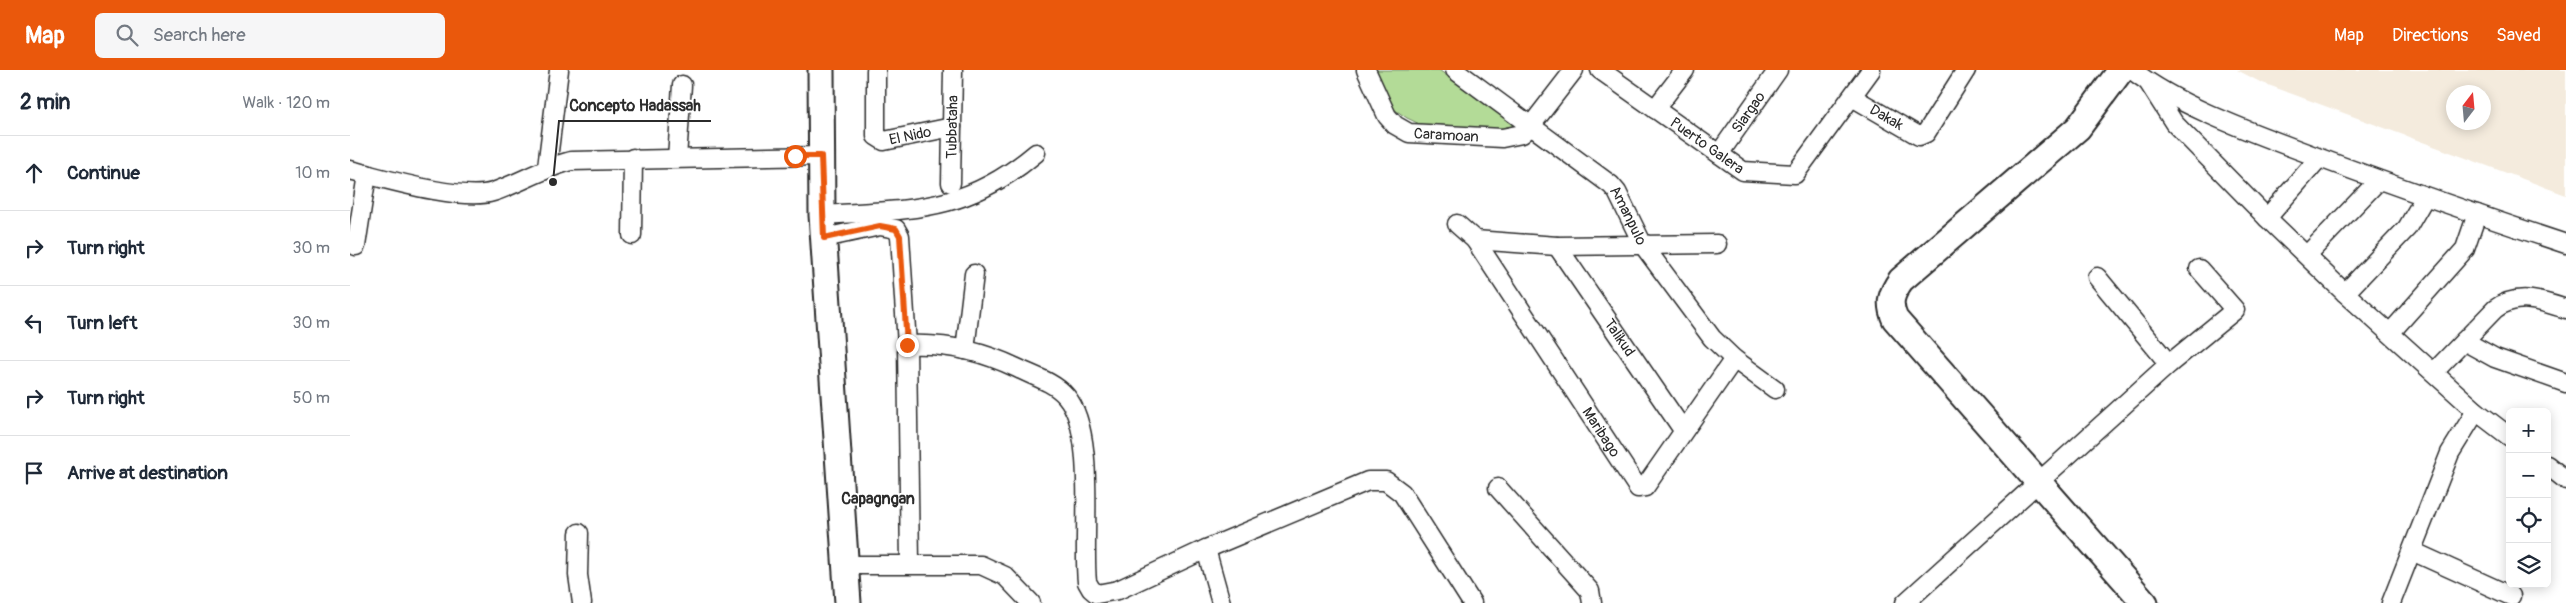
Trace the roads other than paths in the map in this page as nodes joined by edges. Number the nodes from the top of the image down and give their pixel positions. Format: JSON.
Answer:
{"nodes":[{"id":1,"x":560,"y":70,"type":"edge"},
{"id":2,"x":821,"y":70,"type":"edge"},
{"id":3,"x":876,"y":70,"type":"edge"},
{"id":4,"x":953,"y":70,"type":"edge"},
{"id":5,"x":1366,"y":70,"type":"edge"},
{"id":6,"x":1454,"y":70,"type":"edge"},
{"id":7,"x":1574,"y":70,"type":"edge"},
{"id":8,"x":1600,"y":70,"type":"edge"},
{"id":9,"x":1685,"y":70,"type":"edge"},
{"id":10,"x":1778,"y":70,"type":"edge"},
{"id":11,"x":1871,"y":70,"type":"edge"},
{"id":12,"x":1966,"y":70,"type":"edge"},
{"id":13,"x":2121,"y":70,"type":"edge"},
{"id":14,"x":2132,"y":70,"type":"edge"},
{"id":15,"x":2148,"y":82,"type":"junction"},
{"id":16,"x":682,"y":85,"type":"dead end"},
{"id":17,"x":1852,"y":97,"type":"junction"},
{"id":18,"x":1655,"y":109,"type":"junction"},
{"id":19,"x":952,"y":127,"type":"junction"},
{"id":20,"x":1530,"y":127,"type":"junction"},
{"id":21,"x":1036,"y":153,"type":"dead end"},
{"id":22,"x":1719,"y":154,"type":"junction"},
{"id":23,"x":821,"y":156,"type":"junction"},
{"id":24,"x":633,"y":158,"type":"junction"},
{"id":25,"x":677,"y":158,"type":"junction"},
{"id":26,"x":2319,"y":158,"type":"junction"},
{"id":27,"x":547,"y":167,"type":"junction"},
{"id":28,"x":358,"y":172,"type":"edge"},
{"id":29,"x":2378,"y":181,"type":"junction"},
{"id":30,"x":950,"y":183,"type":"dead end"},
{"id":31,"x":2425,"y":197,"type":"junction"},
{"id":32,"x":2477,"y":214,"type":"junction"},
{"id":33,"x":2267,"y":218,"type":"junction"},
{"id":34,"x":1457,"y":224,"type":"dead end"},
{"id":35,"x":823,"y":226,"type":"junction"},
{"id":36,"x":632,"y":235,"type":"dead end"},
{"id":37,"x":1475,"y":240,"type":"junction"},
{"id":38,"x":1717,"y":244,"type":"dead end"},
{"id":39,"x":2566,"y":244,"type":"edge"},
{"id":40,"x":1643,"y":245,"type":"junction"},
{"id":41,"x":356,"y":246,"type":"dead end"},
{"id":42,"x":1557,"y":246,"type":"junction"},
{"id":43,"x":2307,"y":255,"type":"junction"},
{"id":44,"x":2199,"y":269,"type":"dead end"},
{"id":45,"x":974,"y":274,"type":"dead end"},
{"id":46,"x":2096,"y":277,"type":"dead end"},
{"id":47,"x":2345,"y":293,"type":"junction"},
{"id":48,"x":2566,"y":309,"type":"edge"},
{"id":49,"x":2391,"y":332,"type":"junction"},
{"id":50,"x":2464,"y":341,"type":"junction"},
{"id":51,"x":907,"y":345,"type":"junction"},
{"id":52,"x":965,"y":350,"type":"junction"},
{"id":53,"x":1734,"y":359,"type":"junction"},
{"id":54,"x":2169,"y":364,"type":"junction"},
{"id":55,"x":2434,"y":372,"type":"junction"},
{"id":56,"x":2566,"y":383,"type":"edge"},
{"id":57,"x":1775,"y":389,"type":"dead end"},
{"id":58,"x":2476,"y":411,"type":"junction"},
{"id":59,"x":1683,"y":430,"type":"junction"},
{"id":60,"x":2506,"y":434,"type":"edge"},
{"id":61,"x":2551,"y":468,"type":"edge"},
{"id":62,"x":2566,"y":480,"type":"edge"},
{"id":63,"x":2038,"y":484,"type":"junction"},
{"id":64,"x":1498,"y":488,"type":"dead end"},
{"id":65,"x":579,"y":534,"type":"dead end"},
{"id":66,"x":1206,"y":549,"type":"junction"},
{"id":67,"x":2412,"y":551,"type":"junction"},
{"id":68,"x":910,"y":564,"type":"junction"},
{"id":69,"x":845,"y":565,"type":"junction"},
{"id":70,"x":2511,"y":596,"type":"dead end"},
{"id":71,"x":582,"y":603,"type":"edge"},
{"id":72,"x":848,"y":603,"type":"edge"},
{"id":73,"x":1031,"y":603,"type":"edge"},
{"id":74,"x":1221,"y":603,"type":"edge"},
{"id":75,"x":1472,"y":603,"type":"edge"},
{"id":76,"x":1592,"y":603,"type":"edge"},
{"id":77,"x":1905,"y":603,"type":"edge"},
{"id":78,"x":2145,"y":603,"type":"edge"},
{"id":79,"x":2392,"y":603,"type":"edge"}],
"edges":[{"from":1,"to":27,"type":"street"},
{"from":2,"to":23,"type":"street"},
{"from":3,"to":19,"type":"street","name":"El Nido"},
{"from":4,"to":19,"type":"street","name":"Tubbataha"},
{"from":5,"to":20,"type":"street","name":"Caramoan"},
{"from":6,"to":20,"type":"street","name":"Amanpulo"},
{"from":7,"to":20,"type":"street"},
{"from":8,"to":18,"type":"street","name":"Puerto Galera"},
{"from":9,"to":18,"type":"street"},
{"from":10,"to":22,"type":"street","name":"Siargao"},
{"from":11,"to":17,"type":"street"},
{"from":12,"to":17,"type":"street","name":"Dakak"},
{"from":13,"to":63,"type":"street"},
{"from":14,"to":15,"type":"street"},
{"from":15,"to":26,"type":"street"},
{"from":15,"to":33,"type":"street"},
{"from":16,"to":25,"type":"street"},
{"from":17,"to":22,"type":"street","name":"Puerto Galera"},
{"from":18,"to":22,"type":"street","name":"Puerto Galera"},
{"from":19,"to":30,"type":"street","name":"Tubbataha"},
{"from":20,"to":40,"type":"street","name":"Amanpulo"},
{"from":21,"to":35,"type":"street"},
{"from":23,"to":25,"type":"street"},
{"from":23,"to":35,"type":"street"},
{"from":24,"to":25,"type":"street"},
{"from":24,"to":27,"type":"street"},
{"from":24,"to":36,"type":"street"},
{"from":26,"to":29,"type":"street"},
{"from":26,"to":33,"type":"street"},
{"from":27,"to":28,"type":"street"},
{"from":28,"to":41,"type":"street"},
{"from":29,"to":31,"type":"street"},
{"from":29,"to":43,"type":"street"},
{"from":31,"to":32,"type":"street"},
{"from":31,"to":47,"type":"street"},
{"from":32,"to":39,"type":"street"},
{"from":32,"to":49,"type":"street"},
{"from":33,"to":43,"type":"street"},
{"from":34,"to":37,"type":"street","name":"Maribago"},
{"from":35,"to":51,"type":"street"},
{"from":35,"to":69,"type":"street"},
{"from":37,"to":42,"type":"street"},
{"from":37,"to":59,"type":"street","name":"Maribago"},
{"from":38,"to":40,"type":"street"},
{"from":40,"to":42,"type":"street"},
{"from":40,"to":53,"type":"street","name":"Amanpulo"},
{"from":42,"to":59,"type":"street","name":"Talikud"},
{"from":43,"to":47,"type":"street"},
{"from":44,"to":54,"type":"street"},
{"from":45,"to":52,"type":"street"},
{"from":46,"to":54,"type":"street"},
{"from":47,"to":49,"type":"street"},
{"from":48,"to":50,"type":"street"},
{"from":49,"to":55,"type":"street"},
{"from":50,"to":55,"type":"street"},
{"from":50,"to":56,"type":"street"},
{"from":51,"to":52,"type":"street"},
{"from":51,"to":68,"type":"street"},
{"from":52,"to":66,"type":"street"},
{"from":53,"to":57,"type":"street","name":"Amanpulo"},
{"from":53,"to":59,"type":"street","name":"Maribago"},
{"from":54,"to":63,"type":"street"},
{"from":55,"to":58,"type":"street"},
{"from":58,"to":60,"type":"street"},
{"from":58,"to":67,"type":"street"},
{"from":61,"to":62,"type":"street"},
{"from":63,"to":77,"type":"street"},
{"from":63,"to":78,"type":"street"},
{"from":64,"to":76,"type":"street"},
{"from":65,"to":71,"type":"street"},
{"from":66,"to":74,"type":"street"},
{"from":66,"to":75,"type":"street"},
{"from":67,"to":70,"type":"street"},
{"from":67,"to":79,"type":"street"},
{"from":68,"to":69,"type":"street"},
{"from":68,"to":73,"type":"street"},
{"from":69,"to":72,"type":"street"}]}
